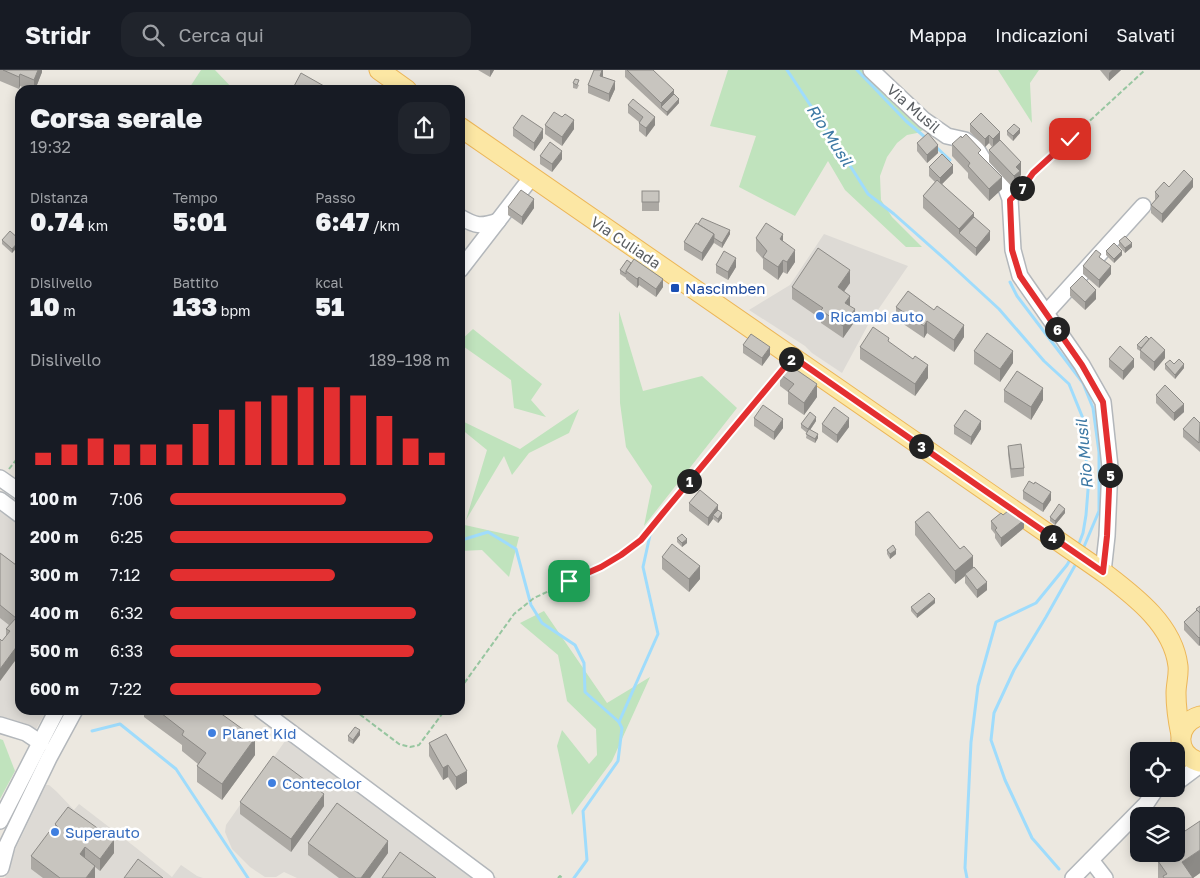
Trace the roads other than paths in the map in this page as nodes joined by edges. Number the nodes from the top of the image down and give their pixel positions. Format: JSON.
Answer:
{"nodes":[{"id":1,"x":379,"y":70,"type":"edge"},
{"id":2,"x":871,"y":70,"type":"edge"},
{"id":3,"x":400,"y":85,"type":"edge"},
{"id":4,"x":465,"y":131,"type":"edge"},
{"id":5,"x":531,"y":178,"type":"junction"},
{"id":6,"x":1143,"y":206,"type":"dead end"},
{"id":7,"x":465,"y":220,"type":"edge"},
{"id":8,"x":498,"y":221,"type":"junction"},
{"id":9,"x":465,"y":264,"type":"edge"},
{"id":10,"x":1046,"y":313,"type":"junction"},
{"id":11,"x":1,"y":478,"type":"edge"},
{"id":12,"x":15,"y":488,"type":"edge"},
{"id":13,"x":0,"y":500,"type":"edge"},
{"id":14,"x":15,"y":511,"type":"edge"},
{"id":15,"x":1097,"y":568,"type":"junction"},
{"id":16,"x":1178,"y":674,"type":"junction"},
{"id":17,"x":56,"y":715,"type":"edge"},
{"id":18,"x":71,"y":715,"type":"edge"},
{"id":19,"x":268,"y":715,"type":"edge"},
{"id":20,"x":1199,"y":716,"type":"edge"},
{"id":21,"x":0,"y":725,"type":"edge"},
{"id":22,"x":1179,"y":742,"type":"edge"},
{"id":23,"x":1179,"y":742,"type":"edge"},
{"id":24,"x":42,"y":751,"type":"junction"},
{"id":25,"x":1185,"y":752,"type":"edge"},
{"id":26,"x":1200,"y":763,"type":"edge"},
{"id":27,"x":1185,"y":776,"type":"edge"},
{"id":28,"x":1151,"y":797,"type":"edge"},
{"id":29,"x":1156,"y":797,"type":"edge"},
{"id":30,"x":1146,"y":804,"type":"junction"},
{"id":31,"x":0,"y":821,"type":"edge"},
{"id":32,"x":1091,"y":860,"type":"junction"},
{"id":33,"x":0,"y":867,"type":"edge"},
{"id":34,"x":1,"y":878,"type":"edge"},
{"id":35,"x":486,"y":878,"type":"edge"},
{"id":36,"x":1073,"y":878,"type":"edge"},
{"id":37,"x":1104,"y":878,"type":"edge"}],
"edges":[{"from":1,"to":3,"type":"main road"},
{"from":2,"to":10,"type":"street","name":"Via Musil"},
{"from":4,"to":5,"type":"main road","name":"Via Culiada"},
{"from":5,"to":8,"type":"street"},
{"from":5,"to":15,"type":"main road","name":"Via Culiada"},
{"from":6,"to":10,"type":"street"},
{"from":7,"to":8,"type":"street"},
{"from":8,"to":9,"type":"street"},
{"from":10,"to":15,"type":"street","name":"Via Musil"},
{"from":11,"to":12,"type":"street"},
{"from":13,"to":14,"type":"street"},
{"from":15,"to":16,"type":"main road","name":"Via Culiada"},
{"from":16,"to":20,"type":"main road","name":"Via Culiada"},
{"from":16,"to":22,"type":"main road","name":"Via Culiada"},
{"from":17,"to":24,"type":"street"},
{"from":18,"to":24,"type":"street"},
{"from":19,"to":35,"type":"street"},
{"from":20,"to":23,"type":"main road"},
{"from":21,"to":24,"type":"street"},
{"from":24,"to":31,"type":"street"},
{"from":24,"to":33,"type":"street"},
{"from":25,"to":26,"type":"main road"},
{"from":26,"to":27,"type":"street"},
{"from":28,"to":30,"type":"street"},
{"from":29,"to":30,"type":"street"},
{"from":30,"to":32,"type":"street"},
{"from":32,"to":36,"type":"street"},
{"from":32,"to":37,"type":"street"},
{"from":33,"to":34,"type":"street"}]}
